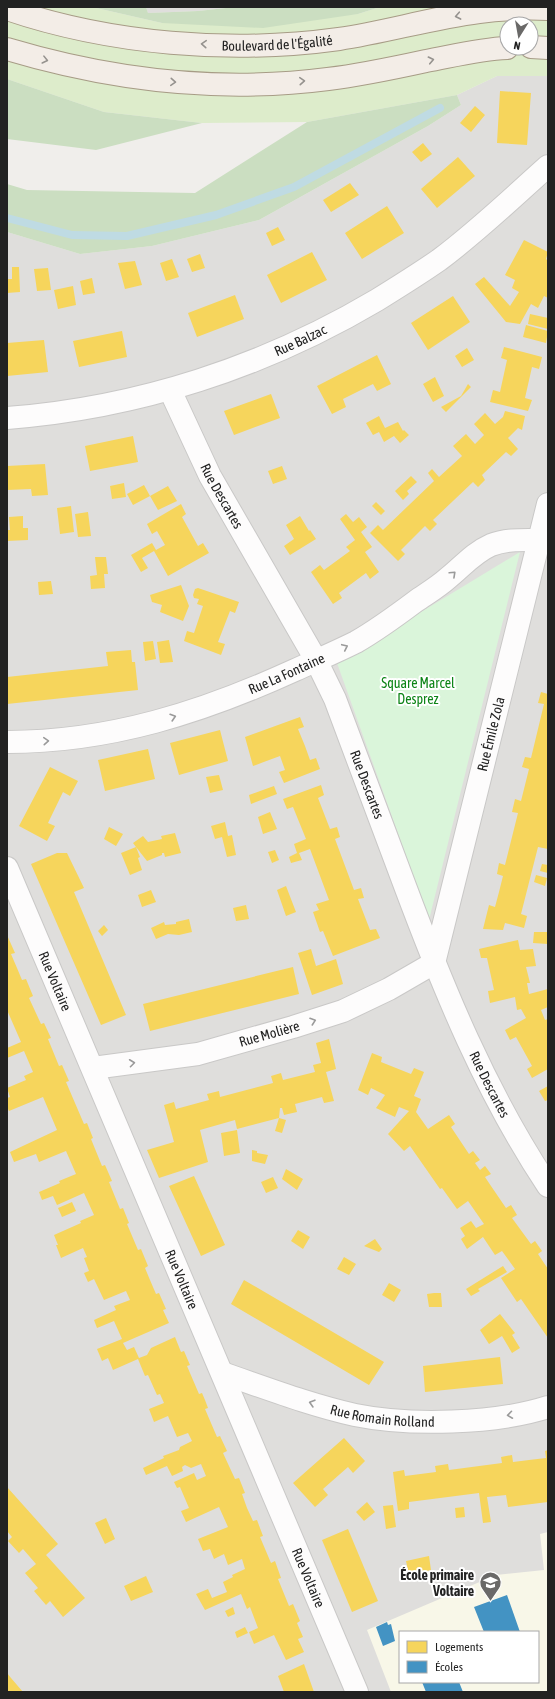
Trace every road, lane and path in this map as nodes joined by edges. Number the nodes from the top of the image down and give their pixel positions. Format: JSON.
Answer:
{"nodes":[{"id":1,"x":7,"y":9,"type":"edge"},
{"id":2,"x":500,"y":9,"type":"edge"},
{"id":3,"x":548,"y":9,"type":"edge"},
{"id":4,"x":7,"y":49,"type":"edge"},
{"id":5,"x":499,"y":49,"type":"edge"},
{"id":6,"x":548,"y":166,"type":"edge"},
{"id":7,"x":170,"y":390,"type":"junction"},
{"id":8,"x":7,"y":418,"type":"edge"},
{"id":9,"x":548,"y":504,"type":"edge"},
{"id":10,"x":539,"y":540,"type":"junction"},
{"id":11,"x":316,"y":660,"type":"junction"},
{"id":12,"x":7,"y":742,"type":"edge"},
{"id":13,"x":7,"y":868,"type":"edge"},
{"id":14,"x":434,"y":963,"type":"junction"},
{"id":15,"x":93,"y":1068,"type":"junction"},
{"id":16,"x":548,"y":1186,"type":"edge"},
{"id":17,"x":222,"y":1373,"type":"junction"},
{"id":18,"x":548,"y":1407,"type":"edge"},
{"id":19,"x":357,"y":1692,"type":"edge"}],
"edges":[{"from":2,"to":1,"type":"main road","name":"Boulevard de l'Égalité","one_way":true},
{"from":2,"to":3,"type":"main road","name":"Boulevard de l'Égalité"},
{"from":4,"to":5,"type":"main road","one_way":true},
{"from":6,"to":7,"type":"street","name":"Rue Balzac"},
{"from":7,"to":8,"type":"street","name":"Rue Balzac"},
{"from":7,"to":11,"type":"street","name":"Rue Descartes"},
{"from":9,"to":10,"type":"street","name":"Rue Émile Zola"},
{"from":11,"to":10,"type":"street","name":"Rue La Fontaine","one_way":true},
{"from":10,"to":14,"type":"street","name":"Rue Émile Zola"},
{"from":12,"to":11,"type":"street","name":"Rue La Fontaine","one_way":true},
{"from":11,"to":14,"type":"street","name":"Rue Descartes"},
{"from":13,"to":15,"type":"street","name":"Rue Voltaire"},
{"from":15,"to":14,"type":"street","name":"Rue Molière","one_way":true},
{"from":14,"to":16,"type":"street","name":"Rue Descartes"},
{"from":15,"to":17,"type":"street","name":"Rue Voltaire"},
{"from":18,"to":17,"type":"street","name":"Rue Romain Rolland","one_way":true},
{"from":17,"to":19,"type":"street","name":"Rue Voltaire"}]}
